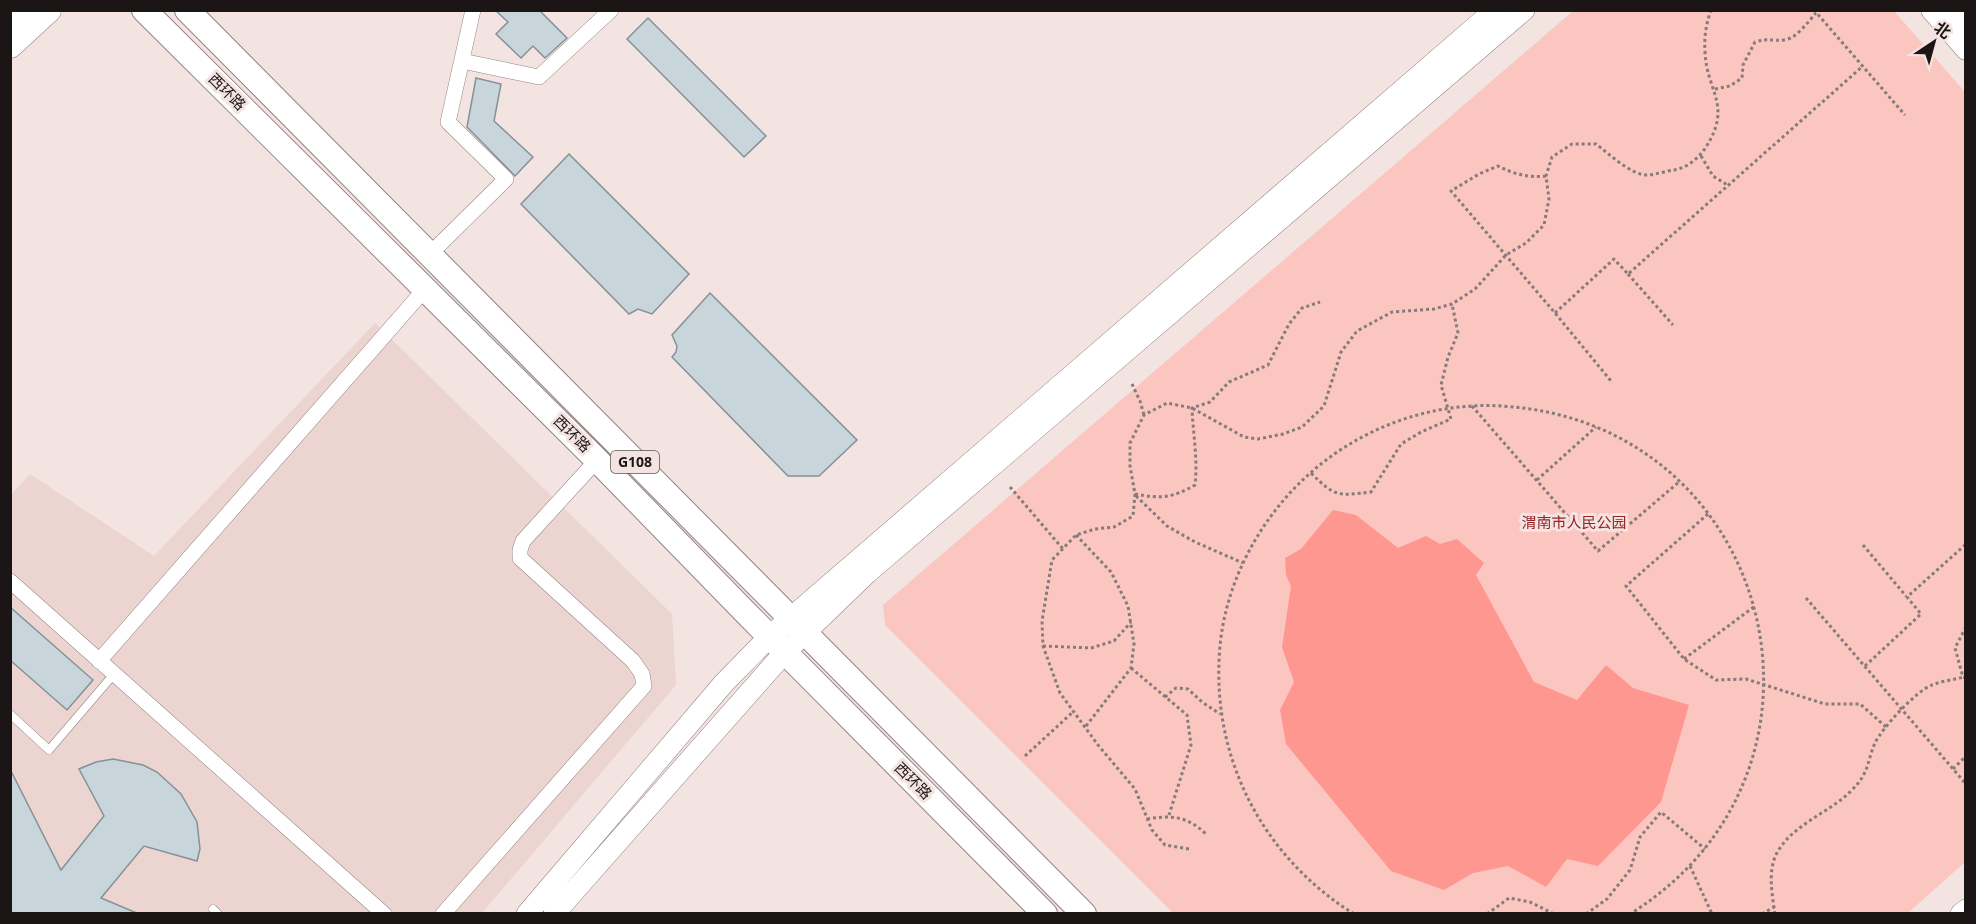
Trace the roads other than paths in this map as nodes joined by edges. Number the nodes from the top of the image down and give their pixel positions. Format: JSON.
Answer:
{"nodes":[{"id":1,"x":19,"y":10,"type":"edge"},
{"id":2,"x":48,"y":10,"type":"edge"},
{"id":3,"x":144,"y":10,"type":"edge"},
{"id":4,"x":187,"y":10,"type":"edge"},
{"id":5,"x":473,"y":10,"type":"edge"},
{"id":6,"x":612,"y":10,"type":"edge"},
{"id":7,"x":1495,"y":10,"type":"edge"},
{"id":8,"x":1524,"y":10,"type":"edge"},
{"id":9,"x":1931,"y":10,"type":"edge"},
{"id":10,"x":1951,"y":10,"type":"edge"},
{"id":11,"x":10,"y":18,"type":"edge"},
{"id":12,"x":1965,"y":27,"type":"edge"},
{"id":13,"x":10,"y":45,"type":"edge"},
{"id":14,"x":1965,"y":50,"type":"edge"},
{"id":15,"x":462,"y":61,"type":"junction"},
{"id":16,"x":429,"y":255,"type":"junction"},
{"id":17,"x":425,"y":289,"type":"junction"},
{"id":18,"x":597,"y":460,"type":"junction"},
{"id":19,"x":10,"y":581,"type":"edge"},
{"id":20,"x":797,"y":626,"type":"junction"},
{"id":21,"x":777,"y":644,"type":"junction"},
{"id":22,"x":99,"y":661,"type":"junction"},
{"id":23,"x":114,"y":674,"type":"junction"},
{"id":24,"x":10,"y":714,"type":"edge"},
{"id":25,"x":1965,"y":910,"type":"edge"},
{"id":26,"x":1962,"y":913,"type":"edge"},
{"id":27,"x":384,"y":914,"type":"edge"},
{"id":28,"x":443,"y":914,"type":"edge"},
{"id":29,"x":527,"y":914,"type":"edge"},
{"id":30,"x":554,"y":914,"type":"edge"},
{"id":31,"x":1045,"y":914,"type":"edge"},
{"id":32,"x":1084,"y":914,"type":"edge"}],
"edges":[{"from":1,"to":11,"type":"highway"},
{"from":2,"to":13,"type":"highway"},
{"from":3,"to":17,"type":"main road","name":"西环路"},
{"from":4,"to":16,"type":"main road","name":"西环路","number":"G108"},
{"from":5,"to":15,"type":"street"},
{"from":6,"to":15,"type":"street"},
{"from":7,"to":20,"type":"main road"},
{"from":8,"to":20,"type":"main road"},
{"from":9,"to":14,"type":"street"},
{"from":10,"to":12,"type":"street"},
{"from":15,"to":16,"type":"street"},
{"from":16,"to":20,"type":"main road","name":"西环路","number":"G108"},
{"from":17,"to":18,"type":"main road","name":"西环路"},
{"from":17,"to":22,"type":"street"},
{"from":18,"to":21,"type":"main road","name":"西环路"},
{"from":18,"to":28,"type":"street"},
{"from":19,"to":22,"type":"street"},
{"from":20,"to":21,"type":"main road"},
{"from":20,"to":32,"type":"main road","name":"西环路","number":"G108"},
{"from":21,"to":29,"type":"main road"},
{"from":21,"to":30,"type":"main road"},
{"from":21,"to":31,"type":"main road","name":"西环路"},
{"from":22,"to":23,"type":"street"},
{"from":23,"to":24,"type":"lane"},
{"from":23,"to":27,"type":"street"},
{"from":25,"to":26,"type":"main road"}]}
